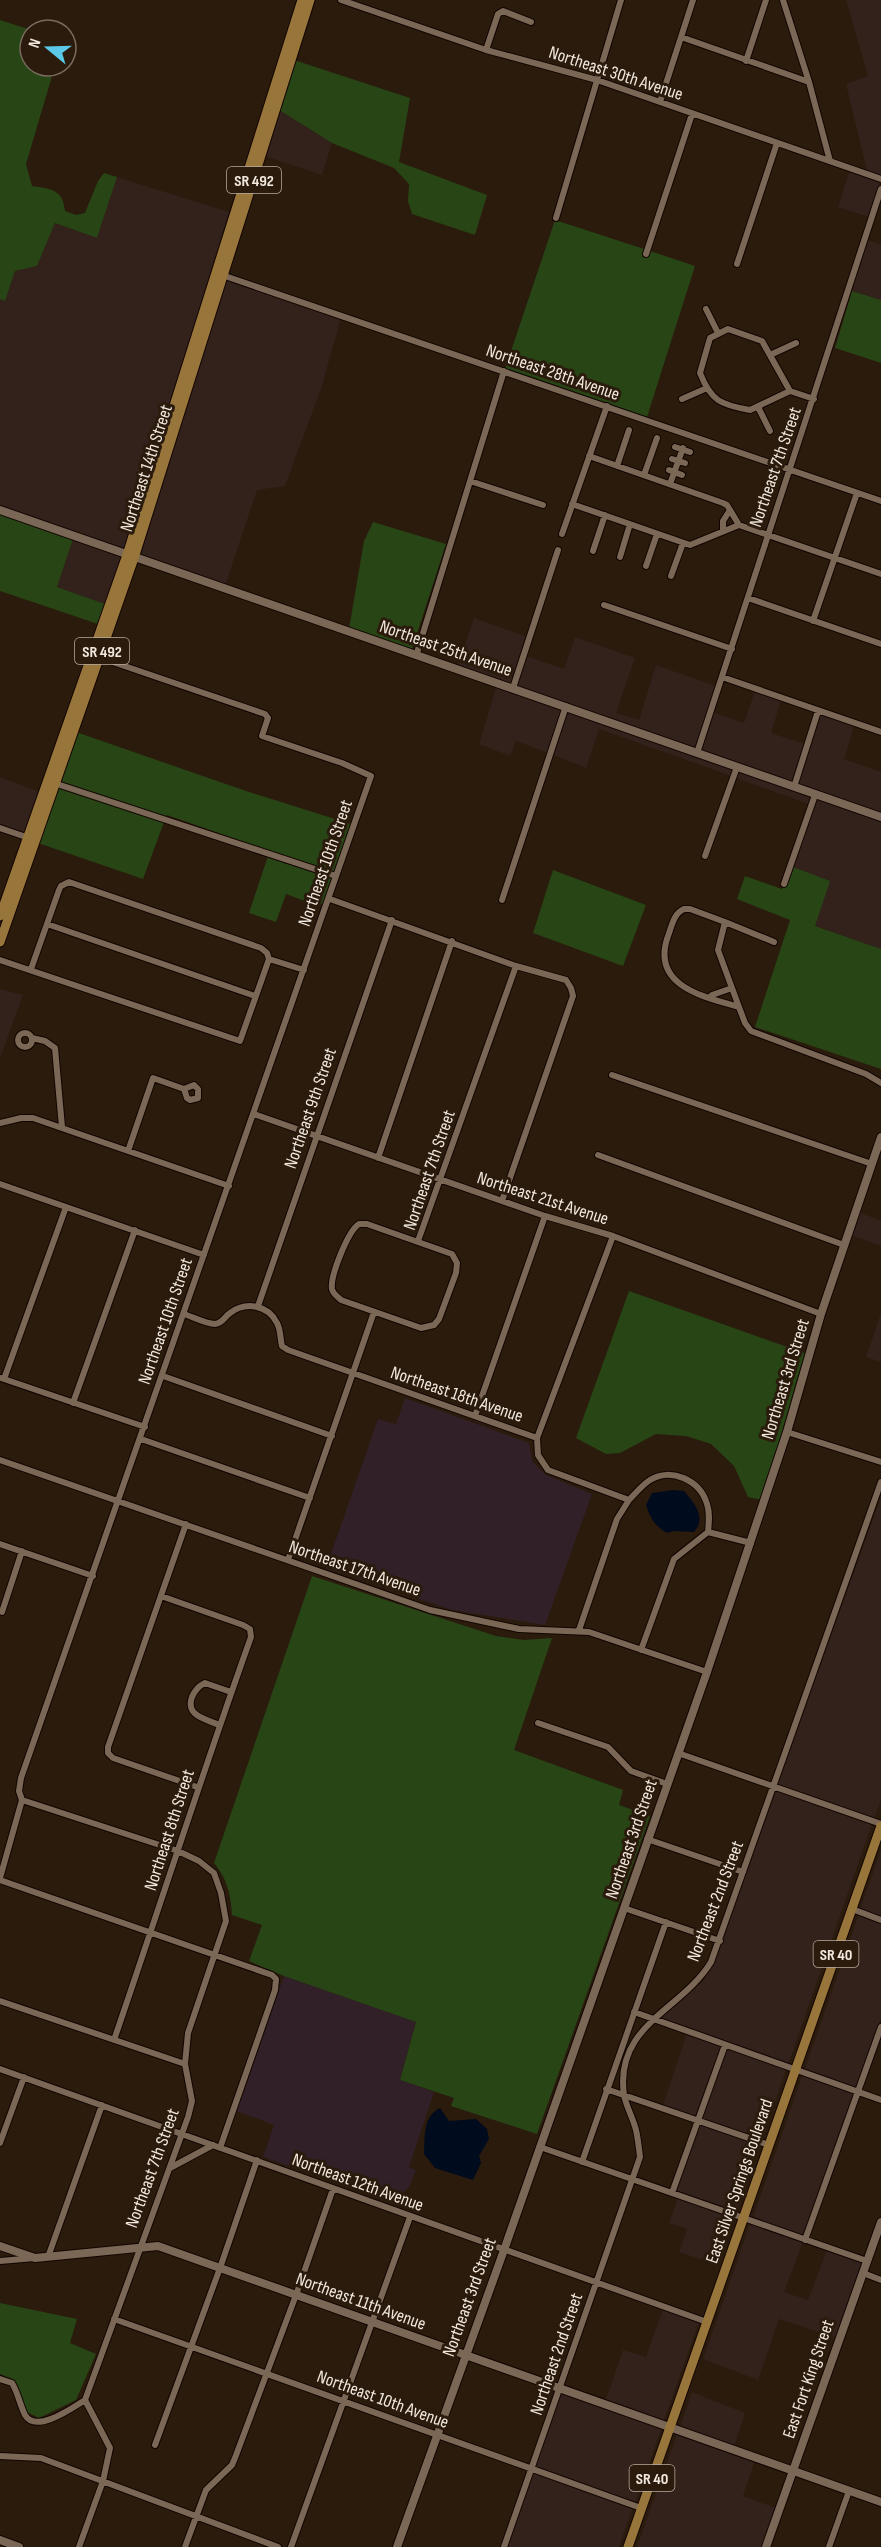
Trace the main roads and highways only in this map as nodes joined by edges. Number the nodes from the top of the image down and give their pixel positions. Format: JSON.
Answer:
{"nodes":[{"id":1,"x":302,"y":0,"type":"edge"},
{"id":2,"x":310,"y":0,"type":"edge"},
{"id":3,"x":220,"y":274,"type":"junction"},
{"id":4,"x":31,"y":839,"type":"junction"},
{"id":5,"x":0,"y":916,"type":"edge"},
{"id":6,"x":0,"y":942,"type":"edge"},
{"id":7,"x":881,"y":1825,"type":"edge"},
{"id":8,"x":628,"y":2547,"type":"edge"}],
"edges":[{"from":1,"to":3,"type":"main road","name":"Northeast 14th Street","number":"SR 492"},
{"from":2,"to":3,"type":"main road","name":"Northeast 14th Street","number":"SR 492"},
{"from":3,"to":4,"type":"main road","name":"Northeast 14th Street","number":"SR 492"},
{"from":4,"to":5,"type":"main road","name":"Northeast 14th Street","number":"SR 492"},
{"from":4,"to":6,"type":"main road","name":"Northeast 14th Street","number":"SR 492"},
{"from":7,"to":8,"type":"main road","name":"East Silver Springs Boulevard","number":"SR 40"}]}
